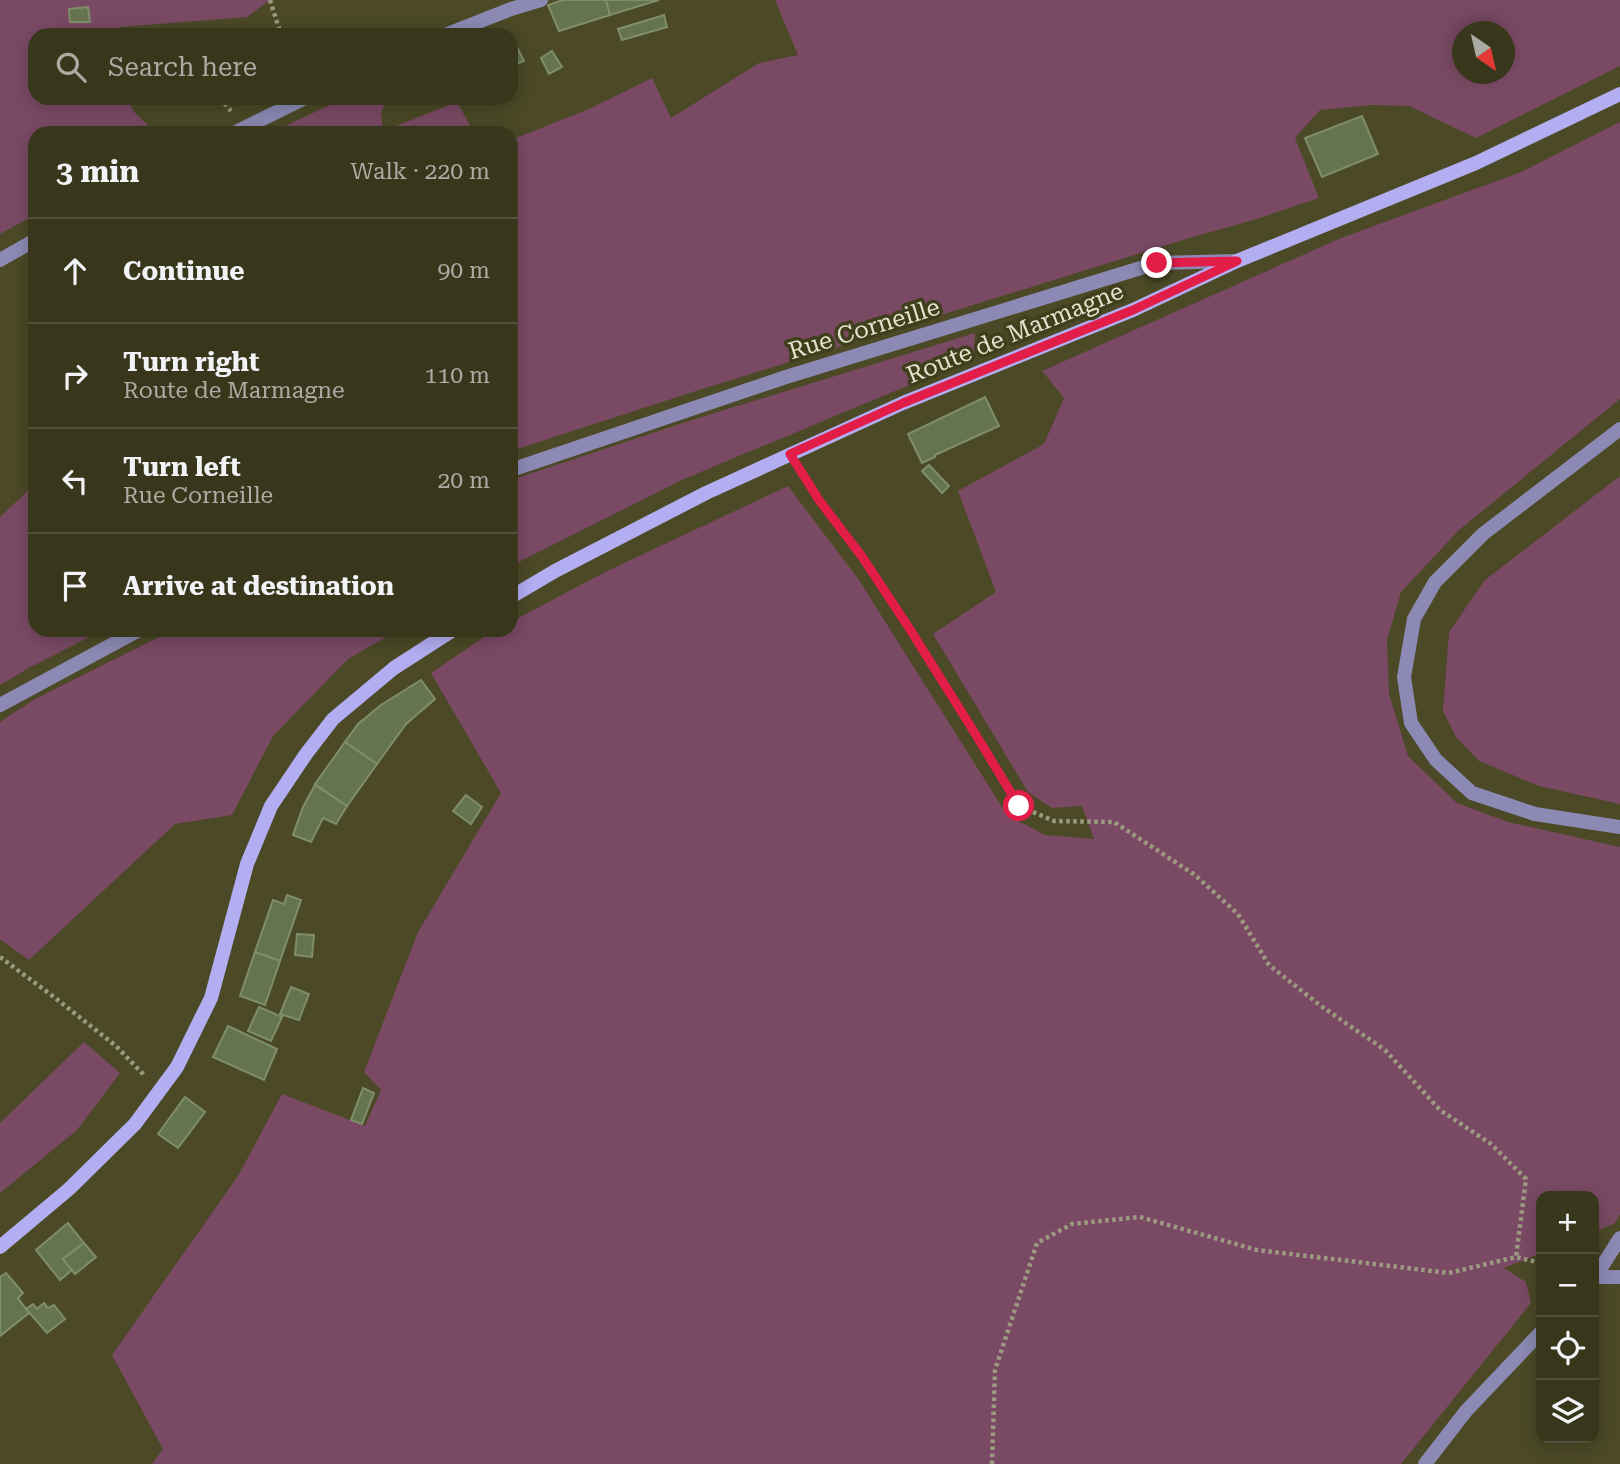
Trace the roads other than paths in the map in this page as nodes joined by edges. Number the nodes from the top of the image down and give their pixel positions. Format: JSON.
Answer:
{"nodes":[{"id":1,"x":541,"y":0,"type":"edge"},
{"id":2,"x":463,"y":28,"type":"edge"},
{"id":3,"x":1620,"y":94,"type":"edge"},
{"id":4,"x":292,"y":105,"type":"edge"},
{"id":5,"x":248,"y":126,"type":"edge"},
{"id":6,"x":28,"y":244,"type":"edge"},
{"id":7,"x":0,"y":260,"type":"edge"},
{"id":8,"x":1237,"y":261,"type":"junction"},
{"id":9,"x":1620,"y":429,"type":"edge"},
{"id":10,"x":518,"y":468,"type":"edge"},
{"id":11,"x":518,"y":593,"type":"edge"},
{"id":12,"x":126,"y":637,"type":"edge"},
{"id":13,"x":442,"y":637,"type":"edge"},
{"id":14,"x":0,"y":705,"type":"edge"},
{"id":15,"x":1620,"y":827,"type":"edge"},
{"id":16,"x":1620,"y":1238,"type":"edge"},
{"id":17,"x":0,"y":1247,"type":"edge"},
{"id":18,"x":1599,"y":1272,"type":"edge"},
{"id":19,"x":1620,"y":1276,"type":"edge"},
{"id":20,"x":1599,"y":1278,"type":"edge"},
{"id":21,"x":1536,"y":1337,"type":"edge"},
{"id":22,"x":1425,"y":1464,"type":"edge"}],
"edges":[{"from":1,"to":2,"type":"street"},
{"from":3,"to":8,"type":"street","name":"Route de Marmagne"},
{"from":4,"to":5,"type":"street"},
{"from":6,"to":7,"type":"street"},
{"from":8,"to":10,"type":"street","name":"Rue Corneille"},
{"from":8,"to":11,"type":"street","name":"Route de Marmagne"},
{"from":9,"to":15,"type":"street"},
{"from":12,"to":14,"type":"street"},
{"from":13,"to":17,"type":"street"},
{"from":16,"to":18,"type":"street"},
{"from":19,"to":20,"type":"street"},
{"from":21,"to":22,"type":"street"}]}
